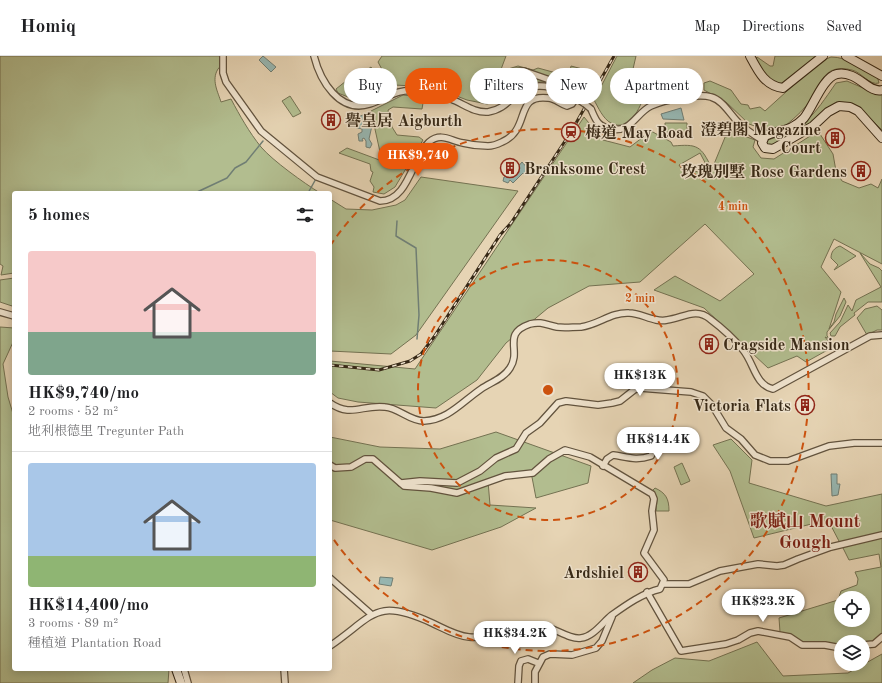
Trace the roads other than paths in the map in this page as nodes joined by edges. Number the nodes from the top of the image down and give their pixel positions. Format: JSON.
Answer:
{"nodes":[{"id":1,"x":223,"y":56,"type":"edge"},
{"id":2,"x":314,"y":56,"type":"edge"},
{"id":3,"x":750,"y":56,"type":"edge"},
{"id":4,"x":823,"y":56,"type":"edge"},
{"id":5,"x":846,"y":56,"type":"edge"},
{"id":6,"x":882,"y":76,"type":"edge"},
{"id":7,"x":546,"y":87,"type":"edge"},
{"id":8,"x":882,"y":90,"type":"edge"},
{"id":9,"x":546,"y":98,"type":"edge"},
{"id":10,"x":562,"y":104,"type":"edge"},
{"id":11,"x":572,"y":104,"type":"edge"},
{"id":12,"x":585,"y":104,"type":"edge"},
{"id":13,"x":882,"y":138,"type":"edge"},
{"id":14,"x":762,"y":140,"type":"junction"},
{"id":15,"x":0,"y":312,"type":"edge"},
{"id":16,"x":12,"y":315,"type":"edge"},
{"id":17,"x":882,"y":335,"type":"edge"},
{"id":18,"x":332,"y":404,"type":"edge"},
{"id":19,"x":882,"y":443,"type":"edge"},
{"id":20,"x":626,"y":448,"type":"dead end"},
{"id":21,"x":332,"y":466,"type":"edge"},
{"id":22,"x":603,"y":466,"type":"junction"},
{"id":23,"x":401,"y":483,"type":"junction"},
{"id":24,"x":882,"y":535,"type":"edge"},
{"id":25,"x":332,"y":580,"type":"edge"},
{"id":26,"x":664,"y":584,"type":"junction"},
{"id":27,"x":647,"y":592,"type":"junction"},
{"id":28,"x":371,"y":614,"type":"junction"},
{"id":29,"x":614,"y":614,"type":"junction"},
{"id":30,"x":882,"y":637,"type":"edge"},
{"id":31,"x":332,"y":644,"type":"edge"},
{"id":32,"x":870,"y":644,"type":"edge"},
{"id":33,"x":834,"y":647,"type":"edge"},
{"id":34,"x":538,"y":663,"type":"junction"},
{"id":35,"x":177,"y":671,"type":"edge"},
{"id":36,"x":185,"y":671,"type":"edge"},
{"id":37,"x":284,"y":671,"type":"edge"},
{"id":38,"x":180,"y":683,"type":"edge"},
{"id":39,"x":188,"y":683,"type":"edge"},
{"id":40,"x":285,"y":683,"type":"edge"},
{"id":41,"x":518,"y":683,"type":"edge"},
{"id":42,"x":535,"y":683,"type":"edge"}],
"edges":[{"from":1,"to":9,"type":"street"},
{"from":2,"to":7,"type":"street"},
{"from":3,"to":4,"type":"main road"},
{"from":5,"to":6,"type":"main road"},
{"from":8,"to":14,"type":"main road"},
{"from":10,"to":11,"type":"street"},
{"from":12,"to":14,"type":"street","bridge":true},
{"from":13,"to":14,"type":"main road"},
{"from":15,"to":16,"type":"street"},
{"from":17,"to":18,"type":"street"},
{"from":19,"to":23,"type":"street"},
{"from":20,"to":22,"type":"street"},
{"from":21,"to":23,"type":"street"},
{"from":22,"to":23,"type":"street"},
{"from":22,"to":26,"type":"street"},
{"from":24,"to":26,"type":"street"},
{"from":25,"to":28,"type":"street"},
{"from":26,"to":27,"type":"street"},
{"from":27,"to":29,"type":"street"},
{"from":27,"to":33,"type":"street"},
{"from":28,"to":29,"type":"street"},
{"from":28,"to":31,"type":"street"},
{"from":29,"to":34,"type":"street"},
{"from":30,"to":32,"type":"street"},
{"from":34,"to":41,"type":"street"},
{"from":34,"to":42,"type":"street"},
{"from":35,"to":38,"type":"main road"},
{"from":36,"to":39,"type":"street"},
{"from":37,"to":40,"type":"street"}]}
